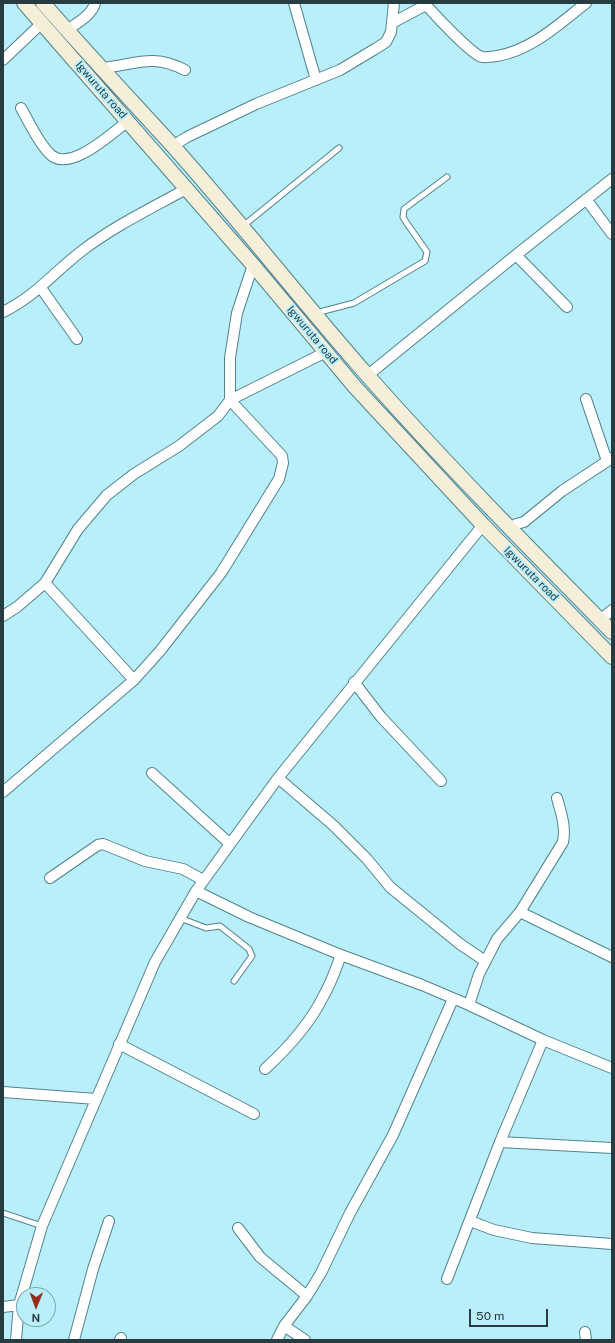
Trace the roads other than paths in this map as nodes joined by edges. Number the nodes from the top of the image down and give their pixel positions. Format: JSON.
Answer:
{"nodes":[{"id":1,"x":24,"y":3,"type":"edge"},
{"id":2,"x":43,"y":3,"type":"edge"},
{"id":3,"x":95,"y":3,"type":"edge"},
{"id":4,"x":294,"y":3,"type":"edge"},
{"id":5,"x":394,"y":3,"type":"edge"},
{"id":6,"x":586,"y":3,"type":"edge"},
{"id":7,"x":427,"y":4,"type":"edge"},
{"id":8,"x":42,"y":22,"type":"junction"},
{"id":9,"x":392,"y":23,"type":"junction"},
{"id":10,"x":67,"y":30,"type":"junction"},
{"id":11,"x":3,"y":60,"type":"edge"},
{"id":12,"x":99,"y":68,"type":"junction"},
{"id":13,"x":185,"y":70,"type":"dead end"},
{"id":14,"x":316,"y":80,"type":"junction"},
{"id":15,"x":21,"y":108,"type":"dead end"},
{"id":16,"x":128,"y":122,"type":"junction"},
{"id":17,"x":173,"y":146,"type":"junction"},
{"id":18,"x":339,"y":148,"type":"dead end"},
{"id":19,"x":447,"y":177,"type":"dead end"},
{"id":20,"x":612,"y":179,"type":"edge"},
{"id":21,"x":186,"y":189,"type":"junction"},
{"id":22,"x":586,"y":199,"type":"junction"},
{"id":23,"x":242,"y":227,"type":"junction"},
{"id":24,"x":612,"y":234,"type":"edge"},
{"id":25,"x":516,"y":255,"type":"junction"},
{"id":26,"x":253,"y":265,"type":"junction"},
{"id":27,"x":41,"y":288,"type":"junction"},
{"id":28,"x":567,"y":307,"type":"dead end"},
{"id":29,"x":3,"y":312,"type":"edge"},
{"id":30,"x":316,"y":314,"type":"junction"},
{"id":31,"x":77,"y":339,"type":"dead end"},
{"id":32,"x":326,"y":352,"type":"junction"},
{"id":33,"x":368,"y":375,"type":"junction"},
{"id":34,"x":586,"y":399,"type":"dead end"},
{"id":35,"x":230,"y":400,"type":"junction"},
{"id":36,"x":610,"y":460,"type":"edge"},
{"id":37,"x":483,"y":525,"type":"junction"},
{"id":38,"x":510,"y":529,"type":"junction"},
{"id":39,"x":45,"y":583,"type":"junction"},
{"id":40,"x":612,"y":610,"type":"edge"},
{"id":41,"x":3,"y":616,"type":"edge"},
{"id":42,"x":600,"y":620,"type":"junction"},
{"id":43,"x":612,"y":632,"type":"edge"},
{"id":44,"x":612,"y":657,"type":"edge"},
{"id":45,"x":134,"y":680,"type":"junction"},
{"id":46,"x":354,"y":682,"type":"junction"},
{"id":47,"x":152,"y":773,"type":"dead end"},
{"id":48,"x":278,"y":778,"type":"junction"},
{"id":49,"x":441,"y":781,"type":"dead end"},
{"id":50,"x":3,"y":792,"type":"edge"},
{"id":51,"x":557,"y":798,"type":"dead end"},
{"id":52,"x":229,"y":843,"type":"junction"},
{"id":53,"x":50,"y":878,"type":"dead end"},
{"id":54,"x":203,"y":880,"type":"junction"},
{"id":55,"x":196,"y":891,"type":"junction"},
{"id":56,"x":520,"y":912,"type":"junction"},
{"id":57,"x":180,"y":918,"type":"junction"},
{"id":58,"x":341,"y":955,"type":"junction"},
{"id":59,"x":612,"y":957,"type":"edge"},
{"id":60,"x":485,"y":961,"type":"junction"},
{"id":61,"x":234,"y":981,"type":"dead end"},
{"id":62,"x":453,"y":999,"type":"junction"},
{"id":63,"x":469,"y":1005,"type":"junction"},
{"id":64,"x":543,"y":1040,"type":"junction"},
{"id":65,"x":119,"y":1044,"type":"junction"},
{"id":66,"x":612,"y":1068,"type":"edge"},
{"id":67,"x":265,"y":1069,"type":"dead end"},
{"id":68,"x":3,"y":1092,"type":"edge"},
{"id":69,"x":96,"y":1099,"type":"junction"},
{"id":70,"x":254,"y":1114,"type":"dead end"},
{"id":71,"x":500,"y":1142,"type":"junction"},
{"id":72,"x":612,"y":1148,"type":"edge"},
{"id":73,"x":3,"y":1213,"type":"edge"},
{"id":74,"x":109,"y":1221,"type":"dead end"},
{"id":75,"x":470,"y":1221,"type":"junction"},
{"id":76,"x":42,"y":1226,"type":"junction"},
{"id":77,"x":238,"y":1228,"type":"dead end"},
{"id":78,"x":612,"y":1244,"type":"edge"},
{"id":79,"x":448,"y":1279,"type":"dead end"},
{"id":80,"x":24,"y":1287,"type":"edge"},
{"id":81,"x":307,"y":1296,"type":"junction"},
{"id":82,"x":16,"y":1306,"type":"edge"},
{"id":83,"x":3,"y":1307,"type":"edge"},
{"id":84,"x":284,"y":1326,"type":"junction"},
{"id":85,"x":17,"y":1327,"type":"edge"},
{"id":86,"x":16,"y":1340,"type":"edge"},
{"id":87,"x":74,"y":1340,"type":"edge"},
{"id":88,"x":277,"y":1340,"type":"edge"},
{"id":89,"x":306,"y":1340,"type":"edge"}],
"edges":[{"from":1,"to":8,"type":"main road","name":"Igwuruta road"},
{"from":2,"to":10,"type":"main road","name":"Igwuruta road"},
{"from":3,"to":10,"type":"street"},
{"from":4,"to":14,"type":"street"},
{"from":5,"to":9,"type":"street"},
{"from":6,"to":7,"type":"street"},
{"from":7,"to":9,"type":"street"},
{"from":8,"to":11,"type":"street"},
{"from":8,"to":16,"type":"main road","name":"Igwuruta road"},
{"from":9,"to":14,"type":"street"},
{"from":10,"to":12,"type":"main road","name":"Igwuruta road"},
{"from":12,"to":13,"type":"street"},
{"from":12,"to":17,"type":"main road","name":"Igwuruta road"},
{"from":14,"to":17,"type":"street"},
{"from":15,"to":16,"type":"street"},
{"from":16,"to":21,"type":"main road","name":"Igwuruta road"},
{"from":17,"to":23,"type":"main road","name":"Igwuruta road"},
{"from":18,"to":23,"type":"lane"},
{"from":19,"to":30,"type":"lane"},
{"from":20,"to":22,"type":"street"},
{"from":21,"to":26,"type":"main road","name":"Igwuruta road"},
{"from":21,"to":27,"type":"street"},
{"from":22,"to":24,"type":"street"},
{"from":22,"to":25,"type":"street"},
{"from":23,"to":30,"type":"main road","name":"Igwuruta road"},
{"from":25,"to":28,"type":"street"},
{"from":25,"to":33,"type":"street"},
{"from":26,"to":32,"type":"main road","name":"Igwuruta road"},
{"from":26,"to":35,"type":"street"},
{"from":27,"to":29,"type":"street"},
{"from":27,"to":31,"type":"street"},
{"from":30,"to":33,"type":"main road","name":"Igwuruta road"},
{"from":32,"to":35,"type":"street"},
{"from":32,"to":37,"type":"main road","name":"Igwuruta road"},
{"from":33,"to":38,"type":"main road","name":"Igwuruta road"},
{"from":34,"to":36,"type":"street"},
{"from":35,"to":39,"type":"street"},
{"from":35,"to":45,"type":"street"},
{"from":36,"to":38,"type":"street"},
{"from":37,"to":44,"type":"main road","name":"Igwuruta road"},
{"from":37,"to":46,"type":"street"},
{"from":38,"to":42,"type":"main road","name":"Igwuruta road"},
{"from":39,"to":41,"type":"street"},
{"from":39,"to":45,"type":"street"},
{"from":40,"to":42,"type":"street"},
{"from":42,"to":43,"type":"main road","name":"Igwuruta road"},
{"from":45,"to":50,"type":"street"},
{"from":46,"to":48,"type":"street"},
{"from":46,"to":49,"type":"street"},
{"from":47,"to":52,"type":"street"},
{"from":48,"to":52,"type":"street"},
{"from":48,"to":60,"type":"street"},
{"from":51,"to":56,"type":"street"},
{"from":52,"to":54,"type":"street"},
{"from":53,"to":54,"type":"street"},
{"from":54,"to":55,"type":"street"},
{"from":55,"to":57,"type":"street"},
{"from":55,"to":58,"type":"street"},
{"from":56,"to":59,"type":"street"},
{"from":56,"to":60,"type":"street"},
{"from":57,"to":61,"type":"lane"},
{"from":57,"to":65,"type":"street"},
{"from":58,"to":62,"type":"street"},
{"from":58,"to":67,"type":"street"},
{"from":60,"to":63,"type":"street"},
{"from":62,"to":63,"type":"street"},
{"from":62,"to":81,"type":"street"},
{"from":63,"to":64,"type":"street"},
{"from":64,"to":66,"type":"street"},
{"from":64,"to":71,"type":"street"},
{"from":65,"to":69,"type":"street"},
{"from":65,"to":70,"type":"street"},
{"from":68,"to":69,"type":"street"},
{"from":69,"to":76,"type":"street"},
{"from":71,"to":72,"type":"street"},
{"from":71,"to":75,"type":"street"},
{"from":73,"to":76,"type":"lane"},
{"from":74,"to":87,"type":"street"},
{"from":75,"to":78,"type":"street"},
{"from":75,"to":79,"type":"street"},
{"from":76,"to":80,"type":"street"},
{"from":77,"to":81,"type":"street"},
{"from":81,"to":84,"type":"street"},
{"from":82,"to":83,"type":"street"},
{"from":84,"to":88,"type":"street"},
{"from":84,"to":89,"type":"street"},
{"from":85,"to":86,"type":"street"}]}
